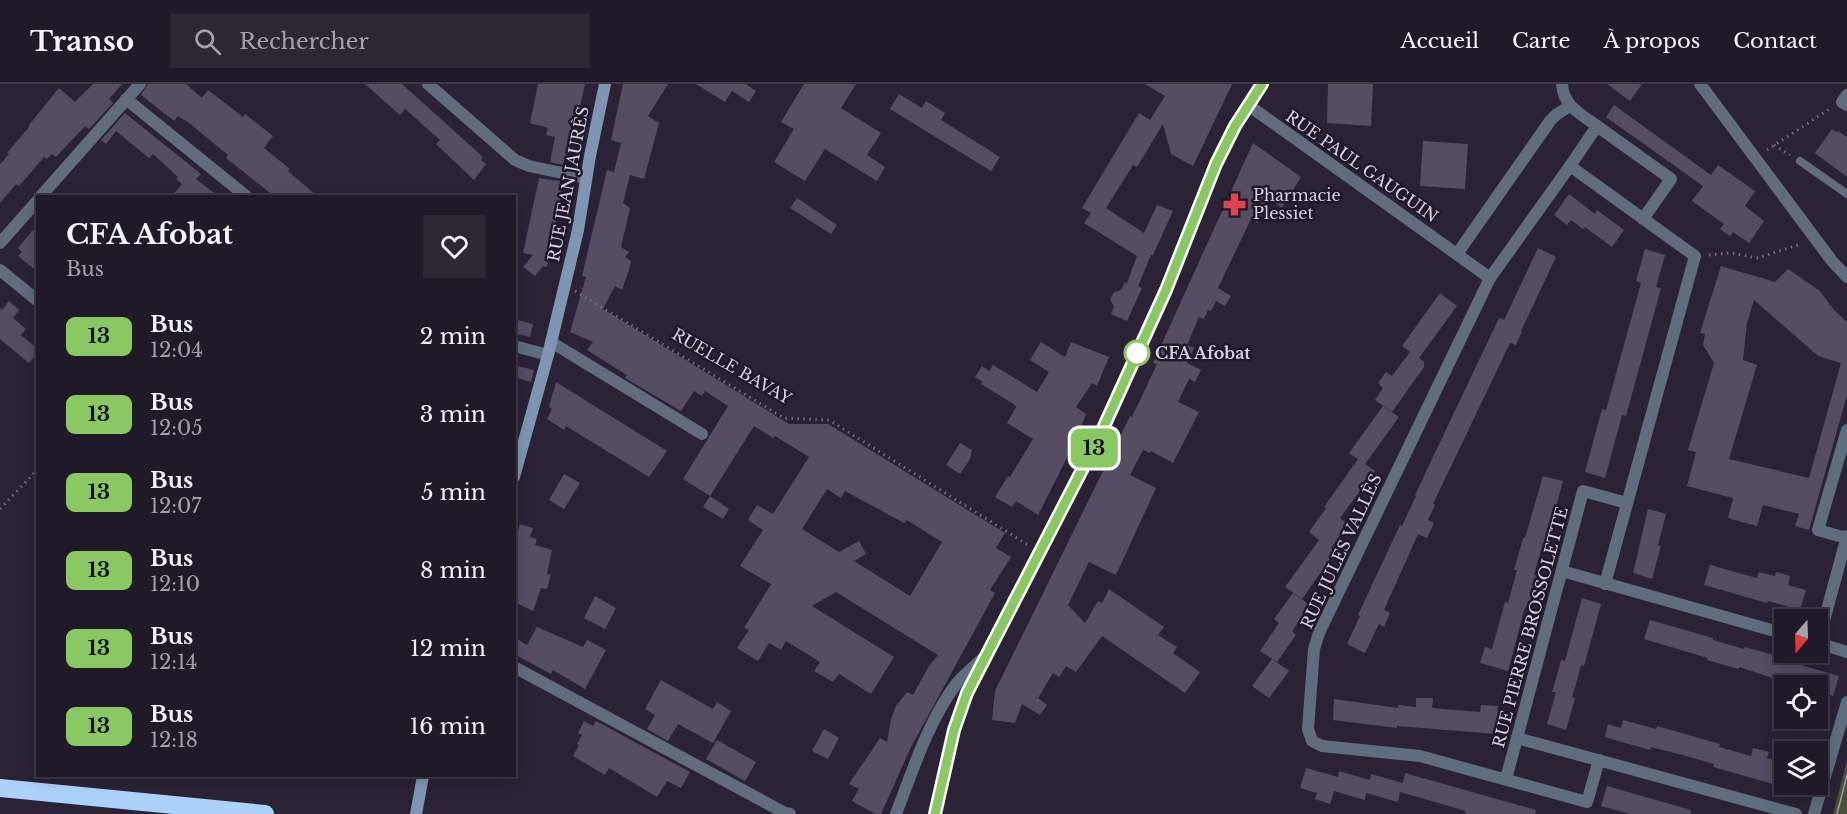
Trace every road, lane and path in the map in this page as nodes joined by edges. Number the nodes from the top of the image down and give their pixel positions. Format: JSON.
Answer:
{"nodes":[{"id":1,"x":140,"y":84,"type":"edge"},
{"id":2,"x":428,"y":84,"type":"edge"},
{"id":3,"x":605,"y":84,"type":"edge"},
{"id":4,"x":1262,"y":84,"type":"edge"},
{"id":5,"x":1562,"y":84,"type":"edge"},
{"id":6,"x":1700,"y":84,"type":"edge"},
{"id":7,"x":126,"y":99,"type":"junction"},
{"id":8,"x":1845,"y":101,"type":"edge"},
{"id":9,"x":1248,"y":105,"type":"junction"},
{"id":10,"x":1570,"y":106,"type":"junction"},
{"id":11,"x":1597,"y":126,"type":"junction"},
{"id":12,"x":1774,"y":145,"type":"junction"},
{"id":13,"x":1755,"y":159,"type":"junction"},
{"id":14,"x":1800,"y":161,"type":"joint"},
{"id":15,"x":1570,"y":166,"type":"junction"},
{"id":16,"x":586,"y":178,"type":"junction"},
{"id":17,"x":1847,"y":194,"type":"edge"},
{"id":18,"x":42,"y":195,"type":"edge"},
{"id":19,"x":245,"y":195,"type":"edge"},
{"id":20,"x":36,"y":202,"type":"edge"},
{"id":21,"x":1643,"y":219,"type":"junction"},
{"id":22,"x":1795,"y":236,"type":"dead end"},
{"id":23,"x":0,"y":243,"type":"edge"},
{"id":24,"x":1457,"y":254,"type":"junction"},
{"id":25,"x":1695,"y":256,"type":"junction"},
{"id":26,"x":0,"y":270,"type":"edge"},
{"id":27,"x":1847,"y":277,"type":"edge"},
{"id":28,"x":1490,"y":278,"type":"junction"},
{"id":29,"x":564,"y":288,"type":"junction"},
{"id":30,"x":36,"y":298,"type":"edge"},
{"id":31,"x":551,"y":342,"type":"junction"},
{"id":32,"x":516,"y":347,"type":"edge"},
{"id":33,"x":548,"y":355,"type":"junction"},
{"id":34,"x":1847,"y":430,"type":"edge"},
{"id":35,"x":702,"y":434,"type":"dead end"},
{"id":36,"x":516,"y":470,"type":"edge"},
{"id":37,"x":36,"y":471,"type":"edge"},
{"id":38,"x":1627,"y":503,"type":"junction"},
{"id":39,"x":0,"y":509,"type":"edge"},
{"id":40,"x":1847,"y":537,"type":"edge"},
{"id":41,"x":1040,"y":552,"type":"junction"},
{"id":42,"x":1562,"y":572,"type":"junction"},
{"id":43,"x":1605,"y":584,"type":"junction"},
{"id":44,"x":1827,"y":609,"type":"edge"},
{"id":45,"x":1774,"y":631,"type":"edge"},
{"id":46,"x":1828,"y":645,"type":"edge"},
{"id":47,"x":1847,"y":650,"type":"edge"},
{"id":48,"x":987,"y":655,"type":"junction"},
{"id":49,"x":516,"y":668,"type":"edge"},
{"id":50,"x":1847,"y":702,"type":"edge"},
{"id":51,"x":1517,"y":738,"type":"junction"},
{"id":52,"x":1599,"y":760,"type":"junction"},
{"id":53,"x":423,"y":779,"type":"edge"},
{"id":54,"x":1506,"y":779,"type":"junction"},
{"id":55,"x":0,"y":788,"type":"edge"},
{"id":56,"x":265,"y":814,"type":"edge"},
{"id":57,"x":416,"y":814,"type":"edge"},
{"id":58,"x":790,"y":814,"type":"edge"},
{"id":59,"x":896,"y":814,"type":"edge"},
{"id":60,"x":935,"y":814,"type":"edge"},
{"id":61,"x":1796,"y":814,"type":"edge"},
{"id":62,"x":1814,"y":814,"type":"edge"}],
"edges":[{"from":1,"to":7,"type":"street"},
{"from":2,"to":16,"type":"street"},
{"from":3,"to":16,"type":"street","name":"RUE JEAN JAURÈS"},
{"from":4,"to":9,"type":"street"},
{"from":5,"to":10,"type":"street"},
{"from":6,"to":13,"type":"street"},
{"from":7,"to":18,"type":"street"},
{"from":7,"to":19,"type":"street"},
{"from":8,"to":12,"type":"path"},
{"from":9,"to":24,"type":"street","name":"RUE PAUL GAUGUIN"},
{"from":9,"to":41,"type":"street"},
{"from":10,"to":11,"type":"street"},
{"from":10,"to":24,"type":"street"},
{"from":11,"to":15,"type":"street"},
{"from":11,"to":21,"type":"street"},
{"from":12,"to":13,"type":"path"},
{"from":12,"to":14,"type":"path"},
{"from":13,"to":27,"type":"street"},
{"from":14,"to":17,"type":"lane"},
{"from":15,"to":21,"type":"street"},
{"from":15,"to":28,"type":"street","name":"RUE JULES VALLÈS"},
{"from":16,"to":29,"type":"street","name":"RUE JEAN JAURÈS"},
{"from":20,"to":23,"type":"street"},
{"from":21,"to":25,"type":"street"},
{"from":22,"to":25,"type":"path"},
{"from":24,"to":28,"type":"street","name":"RUE PAUL GAUGUIN"},
{"from":25,"to":38,"type":"street"},
{"from":26,"to":30,"type":"street"},
{"from":28,"to":54,"type":"street","name":"RUE JULES VALLÈS"},
{"from":29,"to":31,"type":"street","name":"RUE JEAN JAURÈS"},
{"from":29,"to":41,"type":"path","name":"RUELLE BAVAY"},
{"from":31,"to":33,"type":"street","name":"RUE JEAN JAURÈS"},
{"from":31,"to":35,"type":"street"},
{"from":32,"to":33,"type":"street"},
{"from":33,"to":36,"type":"street","name":"RUE JEAN JAURÈS"},
{"from":34,"to":40,"type":"street"},
{"from":37,"to":39,"type":"path"},
{"from":38,"to":42,"type":"street","name":"RUE PIERRE BROSSOLETTE"},
{"from":38,"to":43,"type":"street"},
{"from":40,"to":44,"type":"street"},
{"from":41,"to":48,"type":"street"},
{"from":42,"to":43,"type":"street"},
{"from":42,"to":51,"type":"street","name":"RUE PIERRE BROSSOLETTE"},
{"from":43,"to":45,"type":"street"},
{"from":46,"to":47,"type":"street"},
{"from":48,"to":59,"type":"street"},
{"from":48,"to":60,"type":"street"},
{"from":49,"to":58,"type":"street"},
{"from":50,"to":62,"type":"street"},
{"from":51,"to":52,"type":"street"},
{"from":51,"to":54,"type":"street","name":"RUE PIERRE BROSSOLETTE"},
{"from":52,"to":54,"type":"street","name":"RUE JULES VALLÈS"},
{"from":52,"to":61,"type":"street"},
{"from":53,"to":57,"type":"street"},
{"from":55,"to":56,"type":"highway"}]}
